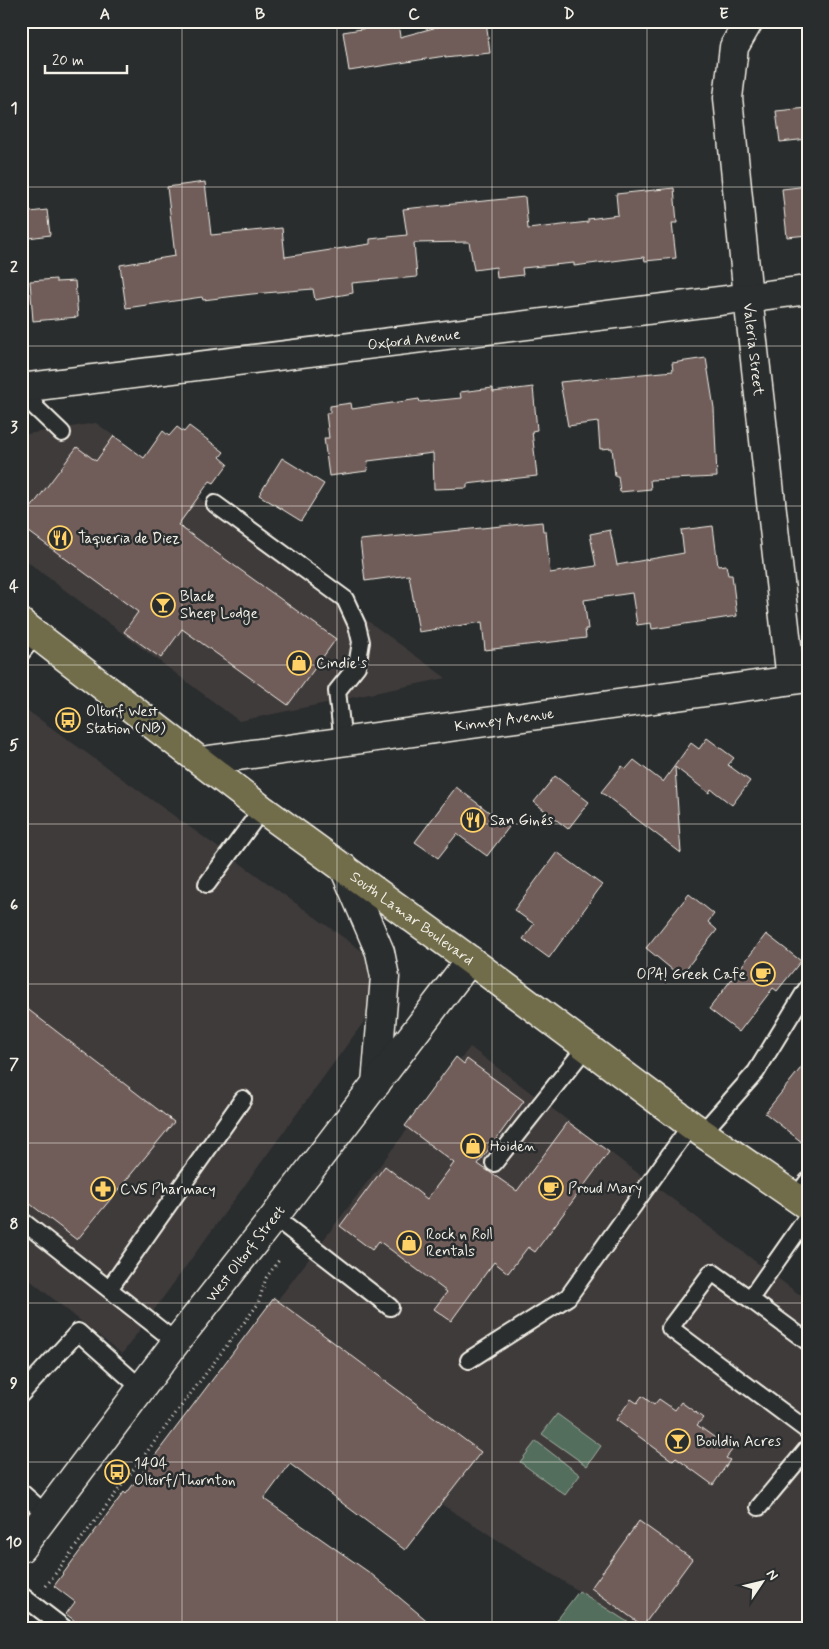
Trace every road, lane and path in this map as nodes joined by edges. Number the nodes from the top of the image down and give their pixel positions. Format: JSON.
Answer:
{"nodes":[{"id":1,"x":749,"y":21,"type":"edge"},
{"id":2,"x":808,"y":290,"type":"edge"},
{"id":3,"x":748,"y":297,"type":"junction"},
{"id":4,"x":26,"y":387,"type":"edge"},
{"id":5,"x":62,"y":433,"type":"dead end"},
{"id":6,"x":215,"y":504,"type":"dead end"},
{"id":7,"x":26,"y":637,"type":"edge"},
{"id":8,"x":800,"y":679,"type":"edge"},
{"id":9,"x":343,"y":742,"type":"junction"},
{"id":10,"x":201,"y":761,"type":"junction"},
{"id":11,"x":262,"y":809,"type":"junction"},
{"id":12,"x":344,"y":868,"type":"junction"},
{"id":13,"x":207,"y":884,"type":"dead end"},
{"id":14,"x":470,"y":960,"type":"junction"},
{"id":15,"x":808,"y":988,"type":"edge"},
{"id":16,"x":586,"y":1047,"type":"junction"},
{"id":17,"x":376,"y":1084,"type":"junction"},
{"id":18,"x":244,"y":1098,"type":"dead end"},
{"id":19,"x":696,"y":1129,"type":"junction"},
{"id":20,"x":494,"y":1164,"type":"dead end"},
{"id":21,"x":805,"y":1200,"type":"edge"},
{"id":22,"x":274,"y":1217,"type":"junction"},
{"id":23,"x":21,"y":1220,"type":"edge"},
{"id":24,"x":279,"y":1260,"type":"dead end"},
{"id":25,"x":109,"y":1290,"type":"junction"},
{"id":26,"x":750,"y":1299,"type":"junction"},
{"id":27,"x":390,"y":1307,"type":"dead end"},
{"id":28,"x":176,"y":1342,"type":"junction"},
{"id":29,"x":808,"y":1342,"type":"edge"},
{"id":30,"x":468,"y":1360,"type":"dead end"},
{"id":31,"x":142,"y":1389,"type":"junction"},
{"id":32,"x":21,"y":1394,"type":"edge"},
{"id":33,"x":808,"y":1431,"type":"edge"},
{"id":34,"x":808,"y":1448,"type":"edge"},
{"id":35,"x":21,"y":1492,"type":"edge"},
{"id":36,"x":759,"y":1507,"type":"dead end"},
{"id":37,"x":47,"y":1515,"type":"junction"},
{"id":38,"x":21,"y":1548,"type":"edge"},
{"id":39,"x":27,"y":1599,"type":"edge"},
{"id":40,"x":64,"y":1628,"type":"edge"}],
"edges":[{"from":1,"to":3,"type":"street","name":"Valeria Street"},
{"from":2,"to":3,"type":"street","name":"Oxford Avenue"},
{"from":3,"to":4,"type":"street","name":"Oxford Avenue"},
{"from":3,"to":8,"type":"street","name":"Valeria Street"},
{"from":4,"to":5,"type":"lane"},
{"from":6,"to":9,"type":"lane"},
{"from":7,"to":10,"type":"main road","name":"South Lamar Boulevard"},
{"from":8,"to":9,"type":"street","name":"Kinney Avenue"},
{"from":9,"to":10,"type":"street","name":"Kinney Avenue"},
{"from":10,"to":11,"type":"main road","name":"South Lamar Boulevard"},
{"from":11,"to":12,"type":"main road","name":"South Lamar Boulevard"},
{"from":11,"to":13,"type":"lane"},
{"from":12,"to":14,"type":"main road","name":"South Lamar Boulevard"},
{"from":12,"to":17,"type":"street"},
{"from":14,"to":16,"type":"main road","name":"South Lamar Boulevard"},
{"from":14,"to":17,"type":"street","name":"West Oltorf Street"},
{"from":15,"to":19,"type":"lane"},
{"from":16,"to":19,"type":"main road","name":"South Lamar Boulevard"},
{"from":16,"to":20,"type":"lane"},
{"from":17,"to":22,"type":"street","name":"West Oltorf Street"},
{"from":18,"to":25,"type":"lane"},
{"from":19,"to":21,"type":"main road","name":"South Lamar Boulevard"},
{"from":19,"to":30,"type":"lane"},
{"from":21,"to":26,"type":"lane"},
{"from":22,"to":27,"type":"lane"},
{"from":22,"to":28,"type":"street","name":"West Oltorf Street"},
{"from":23,"to":25,"type":"lane"},
{"from":24,"to":39,"type":"path"},
{"from":25,"to":28,"type":"lane"},
{"from":26,"to":29,"type":"lane"},
{"from":26,"to":33,"type":"lane"},
{"from":28,"to":31,"type":"street","name":"West Oltorf Street"},
{"from":31,"to":32,"type":"lane"},
{"from":31,"to":37,"type":"street","name":"West Oltorf Street"},
{"from":34,"to":36,"type":"lane"},
{"from":35,"to":37,"type":"lane"},
{"from":37,"to":38,"type":"street","name":"West Oltorf Street"},
{"from":39,"to":40,"type":"lane"}]}
